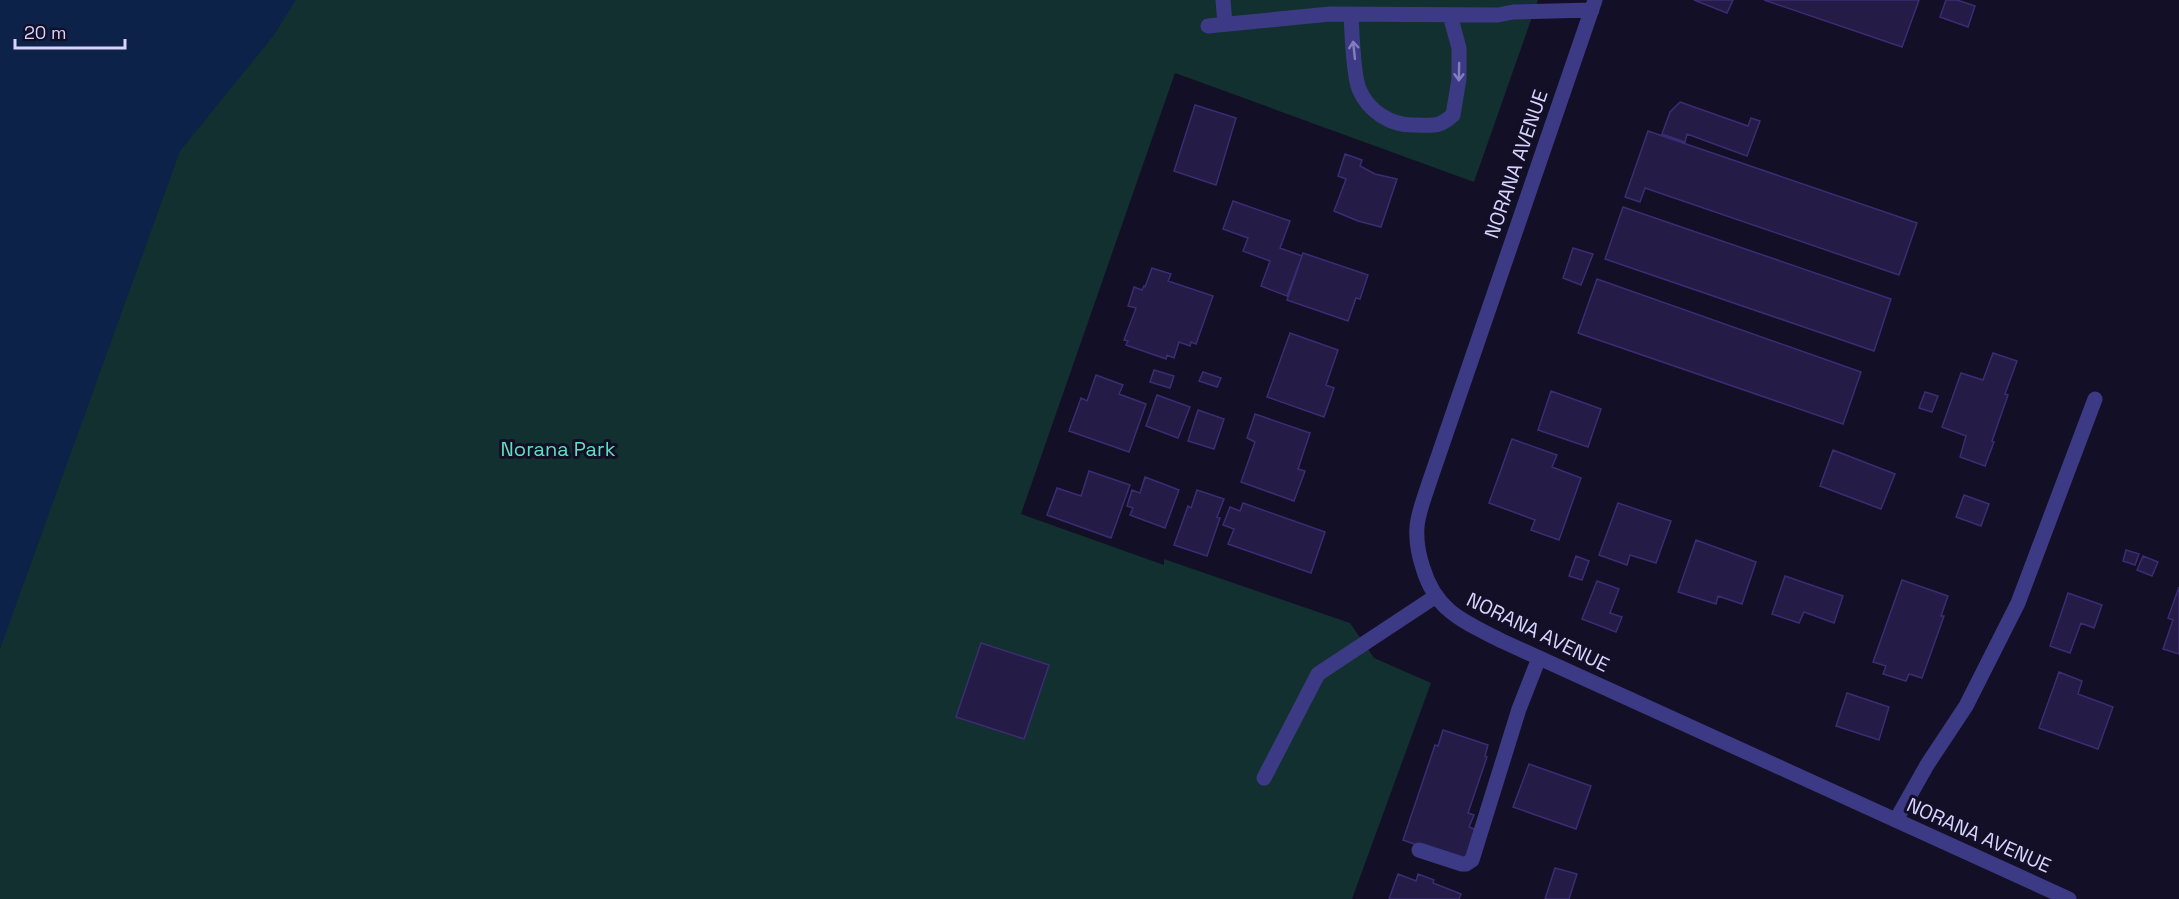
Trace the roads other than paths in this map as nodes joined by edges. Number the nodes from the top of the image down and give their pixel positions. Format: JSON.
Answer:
{"nodes":[{"id":1,"x":1223,"y":0,"type":"edge"},
{"id":2,"x":1310,"y":0,"type":"edge"},
{"id":3,"x":1594,"y":5,"type":"edge"},
{"id":4,"x":1413,"y":7,"type":"edge"},
{"id":5,"x":1497,"y":8,"type":"edge"},
{"id":6,"x":1351,"y":14,"type":"junction"},
{"id":7,"x":1450,"y":15,"type":"junction"},
{"id":8,"x":1312,"y":16,"type":"junction"},
{"id":9,"x":1225,"y":24,"type":"junction"},
{"id":10,"x":1208,"y":26,"type":"dead end"},
{"id":11,"x":2095,"y":399,"type":"dead end"},
{"id":12,"x":1436,"y":598,"type":"junction"},
{"id":13,"x":1539,"y":658,"type":"junction"},
{"id":14,"x":1264,"y":777,"type":"dead end"},
{"id":15,"x":1896,"y":820,"type":"junction"},
{"id":16,"x":1419,"y":850,"type":"dead end"},
{"id":17,"x":2069,"y":899,"type":"edge"}],
"edges":[{"from":1,"to":9,"type":"street"},
{"from":2,"to":8,"type":"street"},
{"from":3,"to":5,"type":"street"},
{"from":3,"to":12,"type":"street","name":"NORANA AVENUE"},
{"from":4,"to":6,"type":"street"},
{"from":4,"to":7,"type":"street"},
{"from":5,"to":7,"type":"street"},
{"from":7,"to":6,"type":"street","one_way":true},
{"from":6,"to":8,"type":"street"},
{"from":8,"to":9,"type":"street"},
{"from":9,"to":10,"type":"street"},
{"from":11,"to":15,"type":"street"},
{"from":12,"to":13,"type":"street","name":"NORANA AVENUE"},
{"from":12,"to":14,"type":"street"},
{"from":13,"to":15,"type":"street","name":"NORANA AVENUE"},
{"from":13,"to":16,"type":"street"},
{"from":15,"to":17,"type":"street","name":"NORANA AVENUE"}]}
